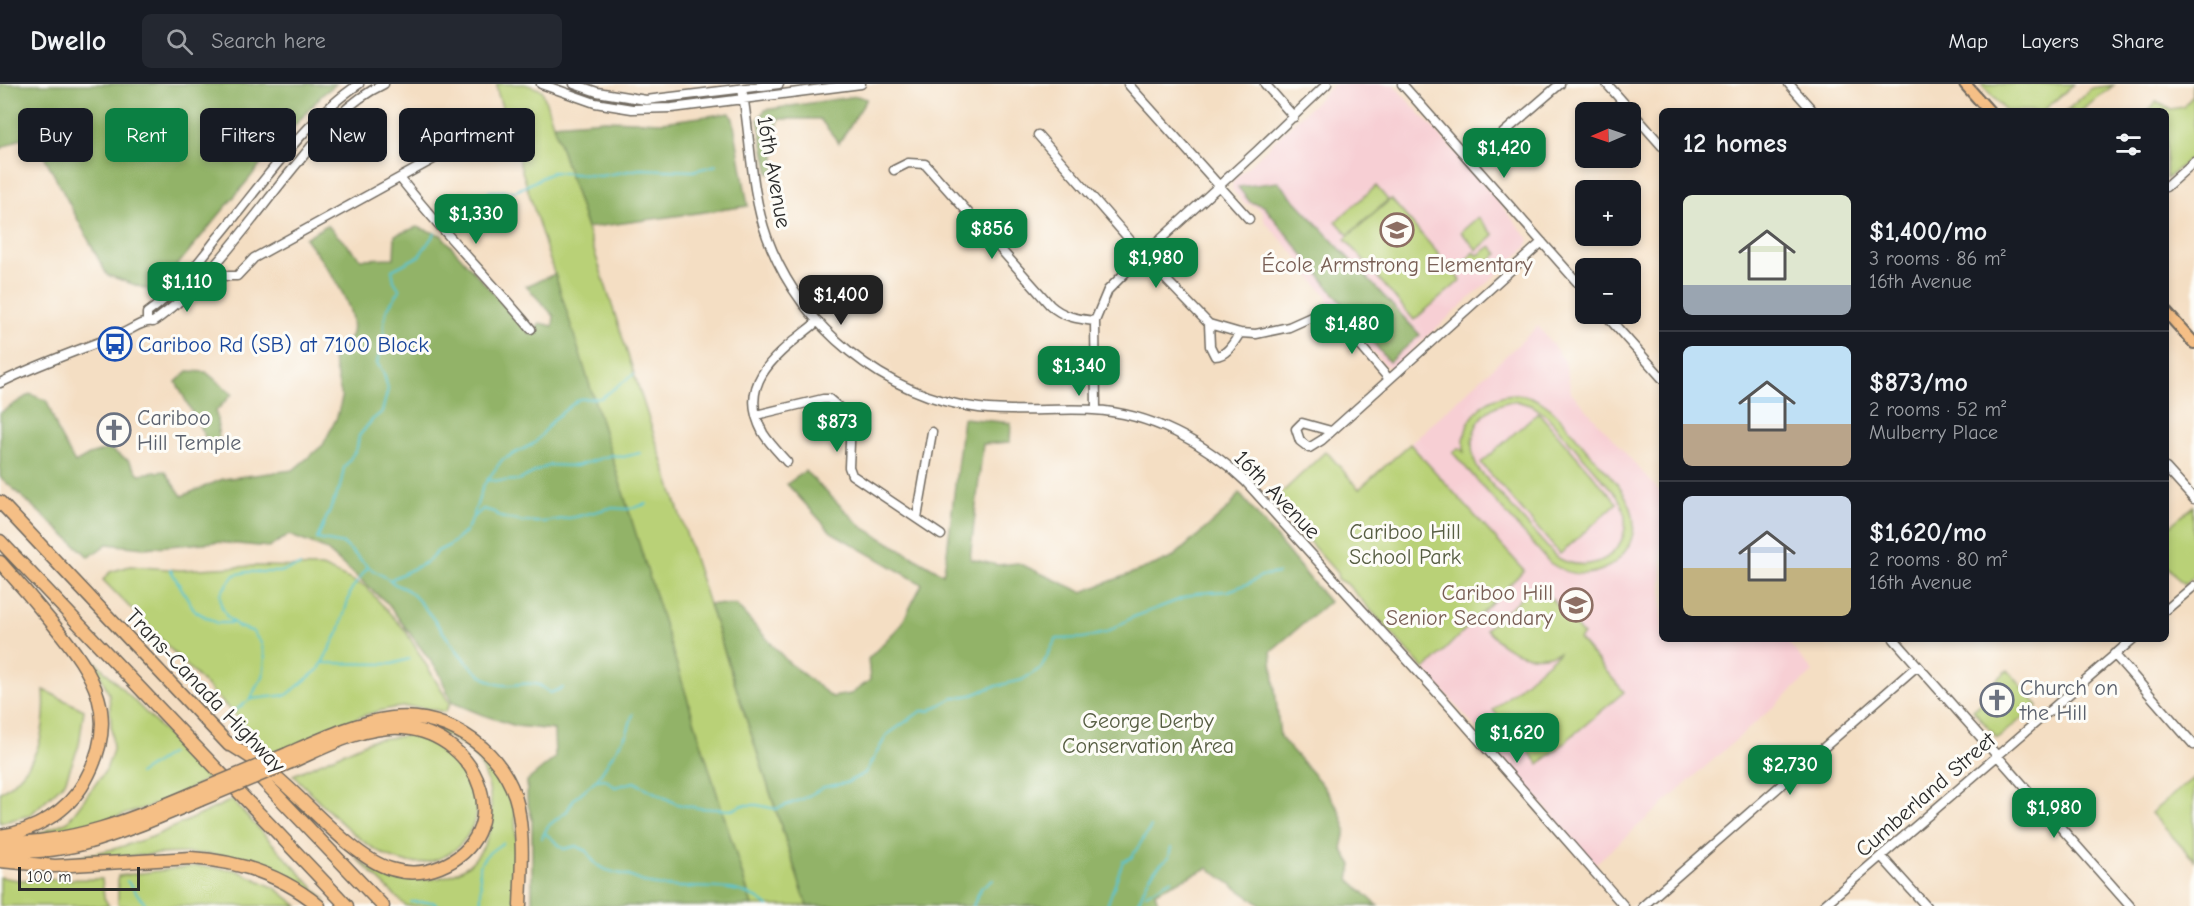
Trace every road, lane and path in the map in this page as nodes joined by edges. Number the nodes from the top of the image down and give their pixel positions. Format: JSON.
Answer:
{"nodes":[{"id":1,"x":359,"y":84,"type":"edge"},
{"id":2,"x":384,"y":84,"type":"edge"},
{"id":3,"x":541,"y":84,"type":"edge"},
{"id":4,"x":574,"y":84,"type":"edge"},
{"id":5,"x":779,"y":84,"type":"edge"},
{"id":6,"x":861,"y":84,"type":"edge"},
{"id":7,"x":1128,"y":84,"type":"edge"},
{"id":8,"x":1265,"y":84,"type":"edge"},
{"id":9,"x":1327,"y":84,"type":"edge"},
{"id":10,"x":1402,"y":84,"type":"edge"},
{"id":11,"x":1560,"y":84,"type":"edge"},
{"id":12,"x":1606,"y":84,"type":"edge"},
{"id":13,"x":1790,"y":84,"type":"edge"},
{"id":14,"x":1965,"y":84,"type":"edge"},
{"id":15,"x":602,"y":88,"type":"edge"},
{"id":16,"x":742,"y":89,"type":"junction"},
{"id":17,"x":744,"y":100,"type":"junction"},
{"id":18,"x":600,"y":104,"type":"junction"},
{"id":19,"x":1810,"y":108,"type":"edge"},
{"id":20,"x":1986,"y":108,"type":"edge"},
{"id":21,"x":1294,"y":117,"type":"junction"},
{"id":22,"x":1038,"y":135,"type":"dead end"},
{"id":23,"x":1659,"y":144,"type":"edge"},
{"id":24,"x":1471,"y":161,"type":"junction"},
{"id":25,"x":429,"y":162,"type":"edge"},
{"id":26,"x":2192,"y":166,"type":"edge"},
{"id":27,"x":894,"y":170,"type":"dead end"},
{"id":28,"x":400,"y":178,"type":"junction"},
{"id":29,"x":2169,"y":185,"type":"edge"},
{"id":30,"x":1220,"y":186,"type":"junction"},
{"id":31,"x":1249,"y":219,"type":"dead end"},
{"id":32,"x":1542,"y":242,"type":"junction"},
{"id":33,"x":1143,"y":255,"type":"junction"},
{"id":34,"x":200,"y":261,"type":"junction"},
{"id":35,"x":211,"y":267,"type":"junction"},
{"id":36,"x":1575,"y":280,"type":"edge"},
{"id":37,"x":2169,"y":315,"type":"edge"},
{"id":38,"x":147,"y":321,"type":"junction"},
{"id":39,"x":1095,"y":321,"type":"junction"},
{"id":40,"x":817,"y":322,"type":"junction"},
{"id":41,"x":1209,"y":324,"type":"junction"},
{"id":42,"x":1614,"y":324,"type":"edge"},
{"id":43,"x":531,"y":329,"type":"dead end"},
{"id":44,"x":1240,"y":333,"type":"junction"},
{"id":45,"x":2194,"y":344,"type":"edge"},
{"id":46,"x":1659,"y":375,"type":"edge"},
{"id":47,"x":1389,"y":379,"type":"junction"},
{"id":48,"x":0,"y":383,"type":"edge"},
{"id":49,"x":1096,"y":410,"type":"junction"},
{"id":50,"x":756,"y":415,"type":"junction"},
{"id":51,"x":1331,"y":431,"type":"dead end"},
{"id":52,"x":932,"y":432,"type":"dead end"},
{"id":53,"x":787,"y":462,"type":"dead end"},
{"id":54,"x":2169,"y":471,"type":"edge"},
{"id":55,"x":2194,"y":500,"type":"edge"},
{"id":56,"x":0,"y":502,"type":"edge"},
{"id":57,"x":918,"y":518,"type":"junction"},
{"id":58,"x":941,"y":535,"type":"dead end"},
{"id":59,"x":0,"y":541,"type":"edge"},
{"id":60,"x":0,"y":561,"type":"edge"},
{"id":61,"x":2194,"y":586,"type":"edge"},
{"id":62,"x":2169,"y":607,"type":"edge"},
{"id":63,"x":1897,"y":642,"type":"edge"},
{"id":64,"x":2129,"y":642,"type":"edge"},
{"id":65,"x":2114,"y":654,"type":"junction"},
{"id":66,"x":1917,"y":666,"type":"junction"},
{"id":67,"x":225,"y":741,"type":"junction"},
{"id":68,"x":2194,"y":745,"type":"edge"},
{"id":69,"x":1997,"y":756,"type":"junction"},
{"id":70,"x":289,"y":758,"type":"junction"},
{"id":71,"x":198,"y":796,"type":"junction"},
{"id":72,"x":0,"y":836,"type":"edge"},
{"id":73,"x":0,"y":843,"type":"edge"},
{"id":74,"x":0,"y":853,"type":"edge"},
{"id":75,"x":1881,"y":856,"type":"junction"},
{"id":76,"x":0,"y":861,"type":"edge"},
{"id":77,"x":320,"y":906,"type":"edge"},
{"id":78,"x":347,"y":906,"type":"edge"},
{"id":79,"x":383,"y":906,"type":"edge"},
{"id":80,"x":520,"y":906,"type":"edge"},
{"id":81,"x":1624,"y":906,"type":"edge"},
{"id":82,"x":1643,"y":906,"type":"edge"},
{"id":83,"x":1823,"y":906,"type":"edge"},
{"id":84,"x":1926,"y":906,"type":"edge"},
{"id":85,"x":2130,"y":906,"type":"edge"}],
"edges":[{"from":1,"to":34,"type":"street"},
{"from":2,"to":35,"type":"street"},
{"from":3,"to":18,"type":"street"},
{"from":4,"to":15,"type":"street"},
{"from":5,"to":16,"type":"street"},
{"from":6,"to":17,"type":"street"},
{"from":7,"to":30,"type":"street"},
{"from":8,"to":21,"type":"street"},
{"from":9,"to":21,"type":"street"},
{"from":10,"to":24,"type":"street"},
{"from":11,"to":24,"type":"street"},
{"from":12,"to":23,"type":"street"},
{"from":13,"to":19,"type":"street"},
{"from":14,"to":20,"type":"main road"},
{"from":15,"to":16,"type":"street"},
{"from":15,"to":18,"type":"street"},
{"from":16,"to":17,"type":"street","name":"16th Avenue"},
{"from":17,"to":18,"type":"street"},
{"from":17,"to":40,"type":"street","name":"16th Avenue"},
{"from":21,"to":30,"type":"street"},
{"from":22,"to":33,"type":"street"},
{"from":24,"to":32,"type":"street"},
{"from":25,"to":28,"type":"street"},
{"from":26,"to":29,"type":"street"},
{"from":27,"to":39,"type":"street"},
{"from":28,"to":35,"type":"street"},
{"from":28,"to":43,"type":"street"},
{"from":30,"to":31,"type":"street"},
{"from":30,"to":33,"type":"street"},
{"from":32,"to":36,"type":"street"},
{"from":32,"to":47,"type":"street"},
{"from":33,"to":39,"type":"street"},
{"from":33,"to":41,"type":"street"},
{"from":34,"to":35,"type":"street"},
{"from":34,"to":38,"type":"street"},
{"from":35,"to":38,"type":"street"},
{"from":37,"to":45,"type":"main road"},
{"from":38,"to":48,"type":"street"},
{"from":39,"to":49,"type":"street"},
{"from":40,"to":49,"type":"street","name":"16th Avenue"},
{"from":40,"to":50,"type":"street"},
{"from":41,"to":44,"type":"street"},
{"from":41,"to":44,"type":"street"},
{"from":42,"to":46,"type":"street"},
{"from":44,"to":47,"type":"street"},
{"from":47,"to":51,"type":"street"},
{"from":49,"to":81,"type":"street","name":"16th Avenue"},
{"from":50,"to":53,"type":"street"},
{"from":50,"to":57,"type":"street"},
{"from":52,"to":57,"type":"street"},
{"from":54,"to":55,"type":"street"},
{"from":56,"to":67,"type":"highway","name":"Trans-Canada Highway"},
{"from":57,"to":58,"type":"street"},
{"from":59,"to":78,"type":"highway","name":"Trans-Canada Highway"},
{"from":60,"to":72,"type":"highway"},
{"from":61,"to":62,"type":"street"},
{"from":63,"to":66,"type":"street"},
{"from":64,"to":65,"type":"street","name":"Cumberland Street"},
{"from":65,"to":68,"type":"street"},
{"from":65,"to":69,"type":"street","name":"Cumberland Street"},
{"from":66,"to":69,"type":"street"},
{"from":66,"to":82,"type":"street"},
{"from":67,"to":70,"type":"highway"},
{"from":67,"to":79,"type":"highway","name":"Trans-Canada Highway"},
{"from":69,"to":75,"type":"street","name":"Cumberland Street"},
{"from":69,"to":85,"type":"street"},
{"from":70,"to":71,"type":"highway","bridge":true},
{"from":70,"to":80,"type":"highway"},
{"from":71,"to":73,"type":"highway"},
{"from":71,"to":74,"type":"highway"},
{"from":75,"to":83,"type":"street","name":"Cumberland Street"},
{"from":75,"to":84,"type":"street"},
{"from":76,"to":77,"type":"highway"}]}
